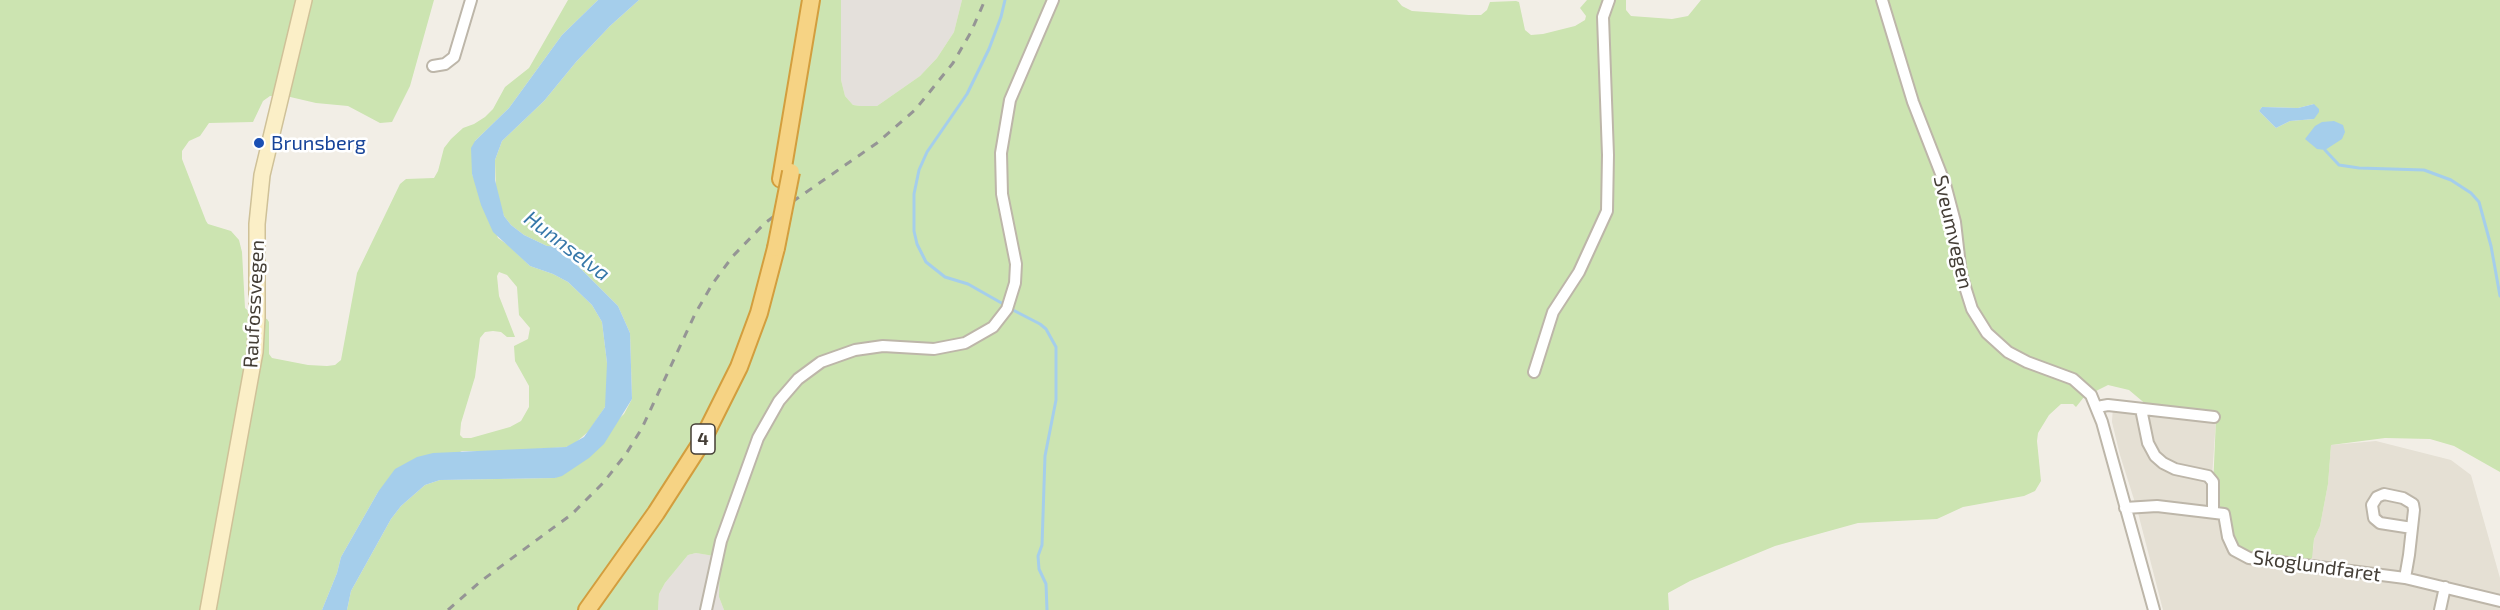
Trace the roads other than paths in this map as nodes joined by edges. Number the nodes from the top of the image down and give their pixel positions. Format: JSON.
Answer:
{"nodes":[{"id":1,"x":304,"y":0,"type":"edge"},
{"id":2,"x":471,"y":0,"type":"edge"},
{"id":3,"x":811,"y":0,"type":"edge"},
{"id":4,"x":819,"y":0,"type":"edge"},
{"id":5,"x":1053,"y":0,"type":"edge"},
{"id":6,"x":1609,"y":0,"type":"edge"},
{"id":7,"x":1881,"y":0,"type":"edge"},
{"id":8,"x":433,"y":66,"type":"dead end"},
{"id":9,"x":786,"y":176,"type":"junction"},
{"id":10,"x":772,"y":250,"type":"junction"},
{"id":11,"x":1534,"y":372,"type":"dead end"},
{"id":12,"x":2097,"y":407,"type":"junction"},
{"id":13,"x":2141,"y":409,"type":"junction"},
{"id":14,"x":2214,"y":417,"type":"dead end"},
{"id":15,"x":2125,"y":508,"type":"junction"},
{"id":16,"x":2213,"y":511,"type":"junction"},
{"id":17,"x":2412,"y":528,"type":"dead end"},
{"id":18,"x":2405,"y":578,"type":"junction"},
{"id":19,"x":2445,"y":588,"type":"junction"},
{"id":20,"x":2500,"y":602,"type":"edge"},
{"id":21,"x":208,"y":610,"type":"edge"},
{"id":22,"x":576,"y":610,"type":"edge"},
{"id":23,"x":587,"y":610,"type":"edge"},
{"id":24,"x":706,"y":610,"type":"edge"},
{"id":25,"x":2154,"y":610,"type":"edge"},
{"id":26,"x":2440,"y":610,"type":"edge"}],
"edges":[{"from":1,"to":21,"type":"main road","name":"Raufossvegen"},
{"from":2,"to":8,"type":"street"},
{"from":3,"to":9,"type":"highway","number":"4"},
{"from":4,"to":9,"type":"highway","number":"4"},
{"from":5,"to":24,"type":"street"},
{"from":6,"to":11,"type":"street"},
{"from":7,"to":12,"type":"street","name":"Sveumvegen"},
{"from":9,"to":10,"type":"highway","number":"4"},
{"from":10,"to":22,"type":"highway","number":"4"},
{"from":10,"to":23,"type":"highway","number":"4"},
{"from":12,"to":13,"type":"street"},
{"from":12,"to":15,"type":"street","name":"Sveumvegen"},
{"from":13,"to":14,"type":"street"},
{"from":13,"to":16,"type":"street"},
{"from":15,"to":16,"type":"street"},
{"from":15,"to":25,"type":"street","name":"Sveumvegen"},
{"from":16,"to":18,"type":"street","name":"Skoglundfaret"},
{"from":17,"to":18,"type":"street","name":"Skoglundfaret"},
{"from":18,"to":19,"type":"street","name":"Skoglundfaret"},
{"from":19,"to":20,"type":"street","name":"Skoglundfaret"},
{"from":19,"to":26,"type":"street"}]}
